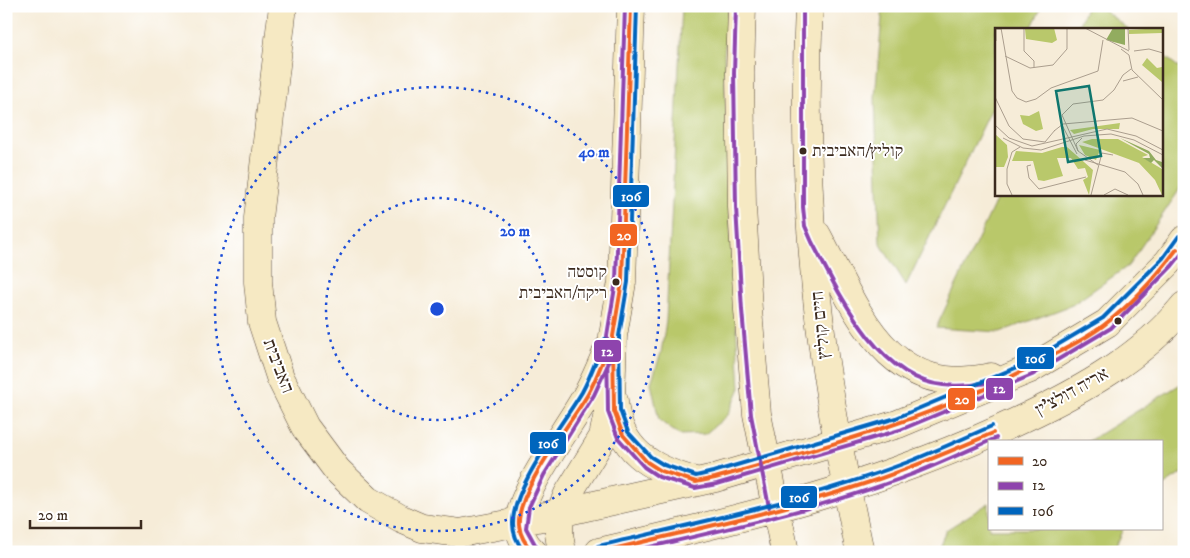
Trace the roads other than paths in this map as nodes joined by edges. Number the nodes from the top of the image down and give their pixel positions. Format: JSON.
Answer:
{"nodes":[{"id":1,"x":283,"y":6,"type":"edge"},
{"id":2,"x":632,"y":6,"type":"edge"},
{"id":3,"x":742,"y":6,"type":"edge"},
{"id":4,"x":809,"y":6,"type":"edge"},
{"id":5,"x":811,"y":225,"type":"junction"},
{"id":6,"x":1184,"y":240,"type":"edge"},
{"id":7,"x":1184,"y":306,"type":"edge"},
{"id":8,"x":613,"y":336,"type":"junction"},
{"id":9,"x":1030,"y":369,"type":"junction"},
{"id":10,"x":612,"y":383,"type":"junction"},
{"id":11,"x":838,"y":443,"type":"junction"},
{"id":12,"x":767,"y":463,"type":"junction"},
{"id":13,"x":696,"y":482,"type":"junction"},
{"id":14,"x":847,"y":488,"type":"junction"},
{"id":15,"x":776,"y":508,"type":"junction"},
{"id":16,"x":560,"y":513,"type":"junction"},
{"id":17,"x":519,"y":522,"type":"junction"},
{"id":18,"x":533,"y":552,"type":"edge"},
{"id":19,"x":562,"y":552,"type":"edge"},
{"id":20,"x":599,"y":552,"type":"edge"},
{"id":21,"x":785,"y":552,"type":"edge"},
{"id":22,"x":860,"y":552,"type":"edge"}],
"edges":[{"from":1,"to":17,"type":"street","name":"האביבית"},
{"from":2,"to":8,"type":"street"},
{"from":3,"to":12,"type":"street"},
{"from":4,"to":5,"type":"street","name":"חיים קוליץ"},
{"from":5,"to":9,"type":"street"},
{"from":5,"to":11,"type":"street","name":"חיים קוליץ"},
{"from":6,"to":9,"type":"street"},
{"from":7,"to":14,"type":"street","name":"אריה דולצ'ין"},
{"from":8,"to":10,"type":"street"},
{"from":8,"to":17,"type":"street"},
{"from":9,"to":11,"type":"street"},
{"from":10,"to":13,"type":"street"},
{"from":10,"to":16,"type":"street"},
{"from":11,"to":12,"type":"street"},
{"from":11,"to":14,"type":"street","name":"חיים קוליץ"},
{"from":12,"to":13,"type":"street"},
{"from":12,"to":15,"type":"street"},
{"from":13,"to":16,"type":"street"},
{"from":14,"to":15,"type":"street","name":"אריה דולצ'ין"},
{"from":14,"to":22,"type":"street","name":"חיים קוליץ"},
{"from":15,"to":20,"type":"street","name":"אריה דולצ'ין"},
{"from":15,"to":21,"type":"street"},
{"from":16,"to":17,"type":"street","name":"האביבית"},
{"from":16,"to":19,"type":"street"},
{"from":17,"to":18,"type":"street"}]}
